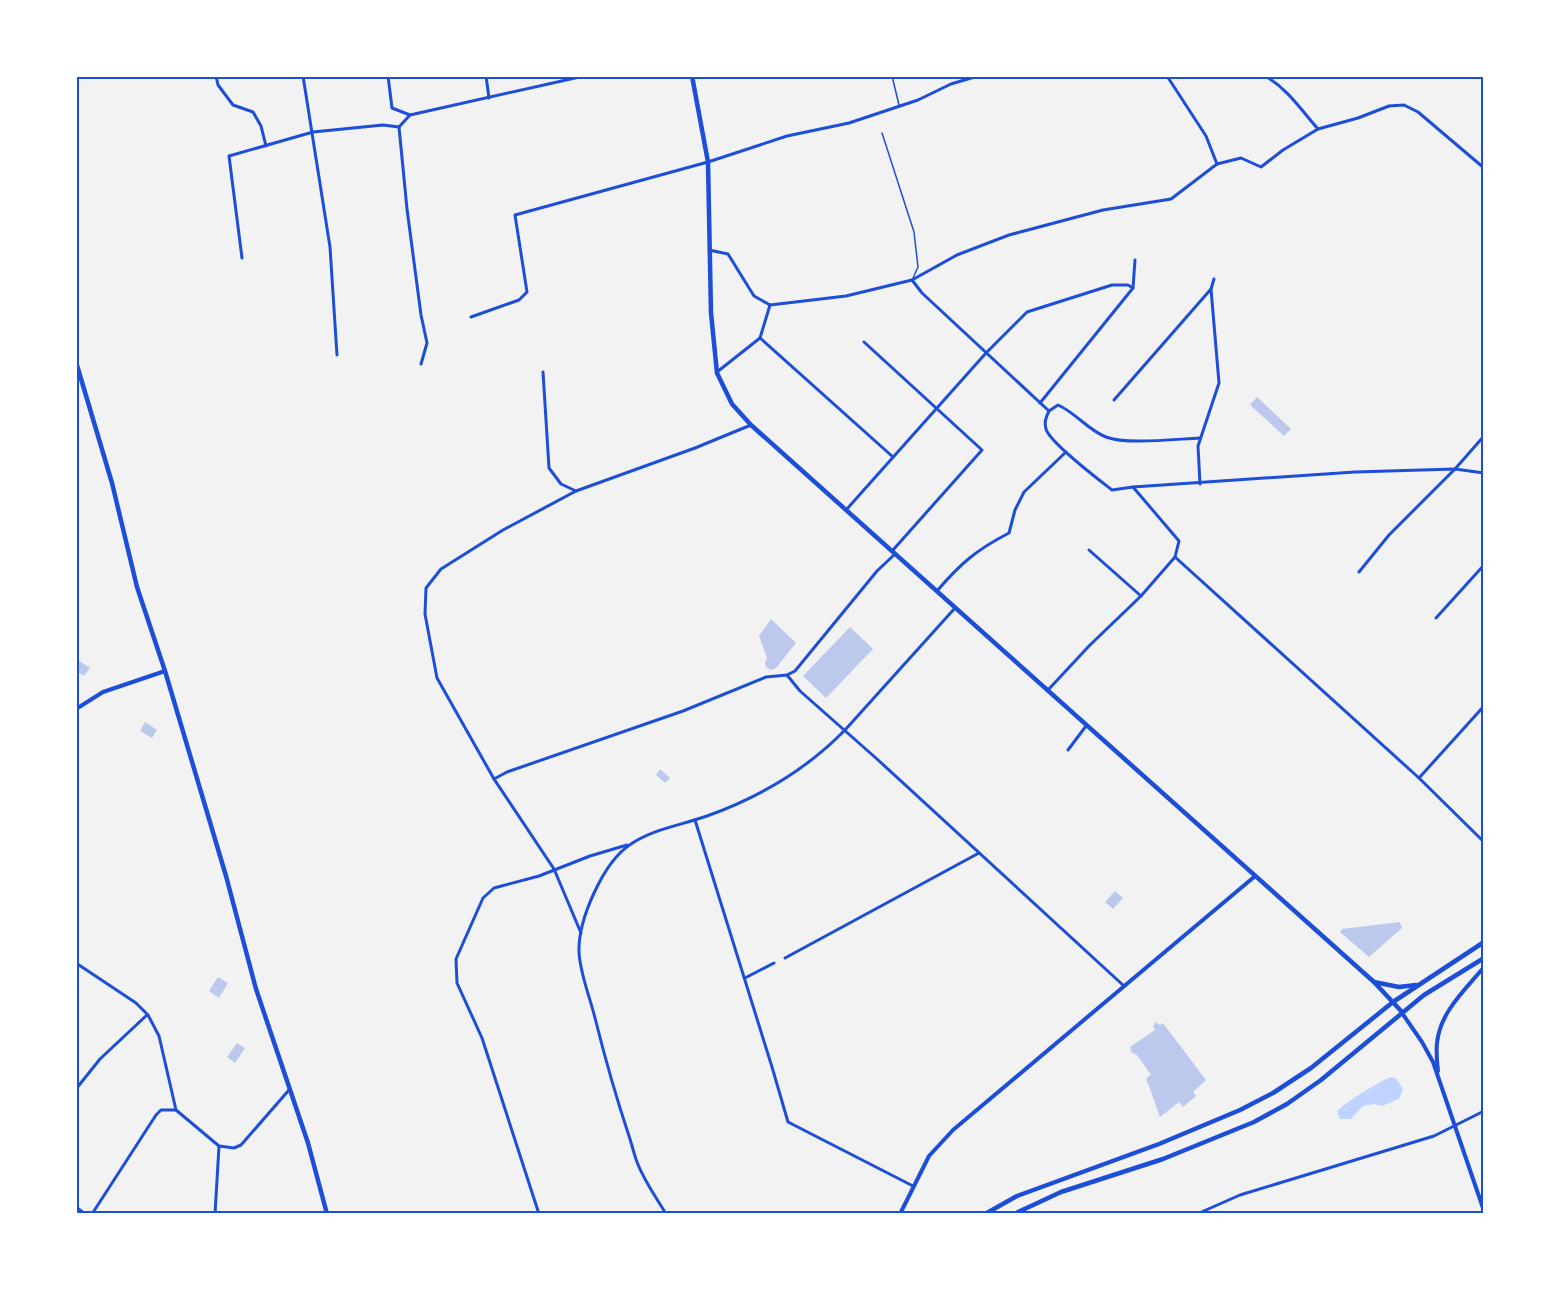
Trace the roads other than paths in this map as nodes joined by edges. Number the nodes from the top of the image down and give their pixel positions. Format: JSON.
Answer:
{"nodes":[{"id":1,"x":216,"y":76,"type":"edge"},
{"id":2,"x":303,"y":76,"type":"edge"},
{"id":3,"x":388,"y":76,"type":"edge"},
{"id":4,"x":486,"y":76,"type":"edge"},
{"id":5,"x":584,"y":76,"type":"edge"},
{"id":6,"x":692,"y":76,"type":"edge"},
{"id":7,"x":892,"y":76,"type":"edge"},
{"id":8,"x":978,"y":76,"type":"edge"},
{"id":9,"x":1167,"y":76,"type":"edge"},
{"id":10,"x":1265,"y":76,"type":"edge"},
{"id":11,"x":489,"y":98,"type":"junction"},
{"id":12,"x":899,"y":106,"type":"junction"},
{"id":13,"x":410,"y":115,"type":"junction"},
{"id":14,"x":399,"y":127,"type":"junction"},
{"id":15,"x":1318,"y":129,"type":"junction"},
{"id":16,"x":313,"y":132,"type":"junction"},
{"id":17,"x":882,"y":133,"type":"dead end"},
{"id":18,"x":266,"y":146,"type":"junction"},
{"id":19,"x":708,"y":162,"type":"junction"},
{"id":20,"x":1217,"y":164,"type":"junction"},
{"id":21,"x":1484,"y":168,"type":"edge"},
{"id":22,"x":709,"y":250,"type":"junction"},
{"id":23,"x":242,"y":258,"type":"dead end"},
{"id":24,"x":1135,"y":260,"type":"dead end"},
{"id":25,"x":1214,"y":279,"type":"dead end"},
{"id":26,"x":912,"y":280,"type":"junction"},
{"id":27,"x":1133,"y":288,"type":"junction"},
{"id":28,"x":1210,"y":289,"type":"junction"},
{"id":29,"x":770,"y":304,"type":"junction"},
{"id":30,"x":471,"y":317,"type":"dead end"},
{"id":31,"x":760,"y":338,"type":"junction"},
{"id":32,"x":864,"y":342,"type":"dead end"},
{"id":33,"x":986,"y":353,"type":"junction"},
{"id":34,"x":337,"y":355,"type":"dead end"},
{"id":35,"x":76,"y":362,"type":"edge"},
{"id":36,"x":421,"y":364,"type":"dead end"},
{"id":37,"x":543,"y":372,"type":"dead end"},
{"id":38,"x":717,"y":373,"type":"junction"},
{"id":39,"x":1114,"y":400,"type":"dead end"},
{"id":40,"x":1040,"y":403,"type":"junction"},
{"id":41,"x":937,"y":408,"type":"junction"},
{"id":42,"x":1049,"y":411,"type":"junction"},
{"id":43,"x":751,"y":425,"type":"junction"},
{"id":44,"x":1484,"y":436,"type":"edge"},
{"id":45,"x":1200,"y":438,"type":"junction"},
{"id":46,"x":1066,"y":452,"type":"junction"},
{"id":47,"x":892,"y":457,"type":"junction"},
{"id":48,"x":1455,"y":469,"type":"junction"},
{"id":49,"x":1484,"y":473,"type":"edge"},
{"id":50,"x":1200,"y":484,"type":"junction"},
{"id":51,"x":1133,"y":488,"type":"junction"},
{"id":52,"x":576,"y":491,"type":"junction"},
{"id":53,"x":846,"y":510,"type":"junction"},
{"id":54,"x":1089,"y":550,"type":"dead end"},
{"id":55,"x":893,"y":553,"type":"junction"},
{"id":56,"x":1175,"y":557,"type":"junction"},
{"id":57,"x":1484,"y":565,"type":"edge"},
{"id":58,"x":1359,"y":572,"type":"dead end"},
{"id":59,"x":937,"y":591,"type":"junction"},
{"id":60,"x":1141,"y":596,"type":"junction"},
{"id":61,"x":955,"y":608,"type":"junction"},
{"id":62,"x":1436,"y":618,"type":"dead end"},
{"id":63,"x":165,"y":671,"type":"junction"},
{"id":64,"x":787,"y":675,"type":"junction"},
{"id":65,"x":1048,"y":691,"type":"junction"},
{"id":66,"x":1484,"y":705,"type":"edge"},
{"id":67,"x":76,"y":709,"type":"edge"},
{"id":68,"x":1086,"y":726,"type":"junction"},
{"id":69,"x":845,"y":730,"type":"junction"},
{"id":70,"x":1068,"y":750,"type":"dead end"},
{"id":71,"x":1419,"y":778,"type":"junction"},
{"id":72,"x":494,"y":779,"type":"junction"},
{"id":73,"x":695,"y":820,"type":"junction"},
{"id":74,"x":1484,"y":842,"type":"edge"},
{"id":75,"x":629,"y":845,"type":"junction"},
{"id":76,"x":979,"y":853,"type":"junction"},
{"id":77,"x":554,"y":868,"type":"junction"},
{"id":78,"x":1254,"y":877,"type":"junction"},
{"id":79,"x":581,"y":933,"type":"junction"},
{"id":80,"x":1484,"y":942,"type":"edge"},
{"id":81,"x":785,"y":958,"type":"dead end"},
{"id":82,"x":1484,"y":958,"type":"edge"},
{"id":83,"x":76,"y":963,"type":"edge"},
{"id":84,"x":774,"y":963,"type":"dead end"},
{"id":85,"x":1484,"y":967,"type":"edge"},
{"id":86,"x":745,"y":978,"type":"junction"},
{"id":87,"x":1374,"y":982,"type":"junction"},
{"id":88,"x":1419,"y":984,"type":"junction"},
{"id":89,"x":1124,"y":986,"type":"junction"},
{"id":90,"x":1393,"y":1002,"type":"junction"},
{"id":91,"x":1402,"y":1012,"type":"junction"},
{"id":92,"x":148,"y":1015,"type":"junction"},
{"id":93,"x":1438,"y":1075,"type":"junction"},
{"id":94,"x":76,"y":1089,"type":"edge"},
{"id":95,"x":289,"y":1090,"type":"junction"},
{"id":96,"x":176,"y":1110,"type":"junction"},
{"id":97,"x":1484,"y":1111,"type":"edge"},
{"id":98,"x":1454,"y":1125,"type":"junction"},
{"id":99,"x":219,"y":1146,"type":"junction"},
{"id":100,"x":914,"y":1186,"type":"junction"},
{"id":101,"x":76,"y":1207,"type":"edge"},
{"id":102,"x":1484,"y":1211,"type":"edge"},
{"id":103,"x":85,"y":1214,"type":"edge"},
{"id":104,"x":92,"y":1214,"type":"edge"},
{"id":105,"x":215,"y":1214,"type":"edge"},
{"id":106,"x":327,"y":1214,"type":"edge"},
{"id":107,"x":539,"y":1214,"type":"edge"},
{"id":108,"x":666,"y":1214,"type":"edge"},
{"id":109,"x":900,"y":1214,"type":"edge"},
{"id":110,"x":985,"y":1214,"type":"edge"},
{"id":111,"x":1014,"y":1214,"type":"edge"},
{"id":112,"x":1197,"y":1214,"type":"edge"}],
"edges":[{"from":1,"to":18,"type":"street"},
{"from":2,"to":16,"type":"street"},
{"from":3,"to":13,"type":"street"},
{"from":4,"to":11,"type":"street"},
{"from":5,"to":11,"type":"street"},
{"from":6,"to":19,"type":"main road"},
{"from":7,"to":12,"type":"lane"},
{"from":8,"to":12,"type":"street"},
{"from":9,"to":20,"type":"street"},
{"from":10,"to":15,"type":"street"},
{"from":11,"to":13,"type":"street"},
{"from":12,"to":19,"type":"street"},
{"from":13,"to":14,"type":"street"},
{"from":14,"to":16,"type":"street"},
{"from":14,"to":36,"type":"street"},
{"from":15,"to":20,"type":"street"},
{"from":15,"to":21,"type":"street"},
{"from":16,"to":18,"type":"street"},
{"from":16,"to":34,"type":"street"},
{"from":17,"to":26,"type":"lane"},
{"from":18,"to":23,"type":"street"},
{"from":19,"to":22,"type":"main road"},
{"from":19,"to":30,"type":"street"},
{"from":20,"to":26,"type":"street"},
{"from":22,"to":29,"type":"street"},
{"from":22,"to":38,"type":"main road"},
{"from":24,"to":27,"type":"street"},
{"from":25,"to":28,"type":"street"},
{"from":26,"to":29,"type":"street"},
{"from":26,"to":33,"type":"street"},
{"from":27,"to":33,"type":"street"},
{"from":27,"to":40,"type":"street"},
{"from":28,"to":39,"type":"street"},
{"from":28,"to":45,"type":"street"},
{"from":29,"to":31,"type":"street"},
{"from":31,"to":38,"type":"street"},
{"from":31,"to":47,"type":"street"},
{"from":32,"to":41,"type":"street"},
{"from":33,"to":40,"type":"street"},
{"from":33,"to":41,"type":"street"},
{"from":35,"to":63,"type":"main road"},
{"from":37,"to":52,"type":"street"},
{"from":38,"to":43,"type":"main road"},
{"from":40,"to":42,"type":"street"},
{"from":41,"to":47,"type":"street"},
{"from":41,"to":55,"type":"street"},
{"from":42,"to":45,"type":"street"},
{"from":42,"to":46,"type":"street"},
{"from":43,"to":52,"type":"street"},
{"from":43,"to":53,"type":"main road"},
{"from":44,"to":48,"type":"street"},
{"from":45,"to":50,"type":"street"},
{"from":46,"to":51,"type":"street"},
{"from":46,"to":59,"type":"street"},
{"from":47,"to":53,"type":"street"},
{"from":48,"to":49,"type":"street"},
{"from":48,"to":50,"type":"street"},
{"from":48,"to":58,"type":"street"},
{"from":50,"to":51,"type":"street"},
{"from":51,"to":56,"type":"street"},
{"from":52,"to":72,"type":"street"},
{"from":53,"to":55,"type":"main road"},
{"from":54,"to":60,"type":"street"},
{"from":55,"to":59,"type":"main road"},
{"from":55,"to":64,"type":"street"},
{"from":56,"to":60,"type":"street"},
{"from":56,"to":71,"type":"street"},
{"from":57,"to":62,"type":"street"},
{"from":59,"to":61,"type":"main road"},
{"from":60,"to":65,"type":"street"},
{"from":61,"to":65,"type":"main road"},
{"from":61,"to":69,"type":"street"},
{"from":63,"to":67,"type":"street"},
{"from":63,"to":95,"type":"main road"},
{"from":64,"to":69,"type":"street"},
{"from":64,"to":72,"type":"street"},
{"from":65,"to":68,"type":"main road"},
{"from":66,"to":71,"type":"street"},
{"from":68,"to":70,"type":"street"},
{"from":68,"to":78,"type":"main road"},
{"from":69,"to":73,"type":"street"},
{"from":69,"to":76,"type":"street"},
{"from":71,"to":74,"type":"street"},
{"from":72,"to":77,"type":"street"},
{"from":73,"to":75,"type":"street"},
{"from":73,"to":86,"type":"street"},
{"from":75,"to":77,"type":"street"},
{"from":75,"to":79,"type":"street"},
{"from":76,"to":81,"type":"street"},
{"from":76,"to":89,"type":"street"},
{"from":77,"to":79,"type":"street"},
{"from":77,"to":107,"type":"street"},
{"from":78,"to":87,"type":"main road"},
{"from":78,"to":89,"type":"street"},
{"from":79,"to":108,"type":"street"},
{"from":80,"to":88,"type":"main road"},
{"from":82,"to":91,"type":"main road"},
{"from":83,"to":92,"type":"street"},
{"from":84,"to":86,"type":"street"},
{"from":85,"to":93,"type":"street"},
{"from":86,"to":100,"type":"street"},
{"from":87,"to":88,"type":"main road"},
{"from":87,"to":90,"type":"main road"},
{"from":88,"to":90,"type":"main road"},
{"from":89,"to":100,"type":"street"},
{"from":90,"to":91,"type":"main road"},
{"from":90,"to":110,"type":"main road"},
{"from":91,"to":93,"type":"street"},
{"from":91,"to":111,"type":"main road"},
{"from":92,"to":94,"type":"street"},
{"from":92,"to":96,"type":"street"},
{"from":93,"to":98,"type":"street"},
{"from":95,"to":99,"type":"street"},
{"from":95,"to":106,"type":"main road"},
{"from":96,"to":99,"type":"street"},
{"from":96,"to":104,"type":"street"},
{"from":97,"to":98,"type":"street"},
{"from":98,"to":102,"type":"street"},
{"from":98,"to":112,"type":"street"},
{"from":99,"to":105,"type":"street"},
{"from":100,"to":109,"type":"street"},
{"from":101,"to":103,"type":"street"}]}
